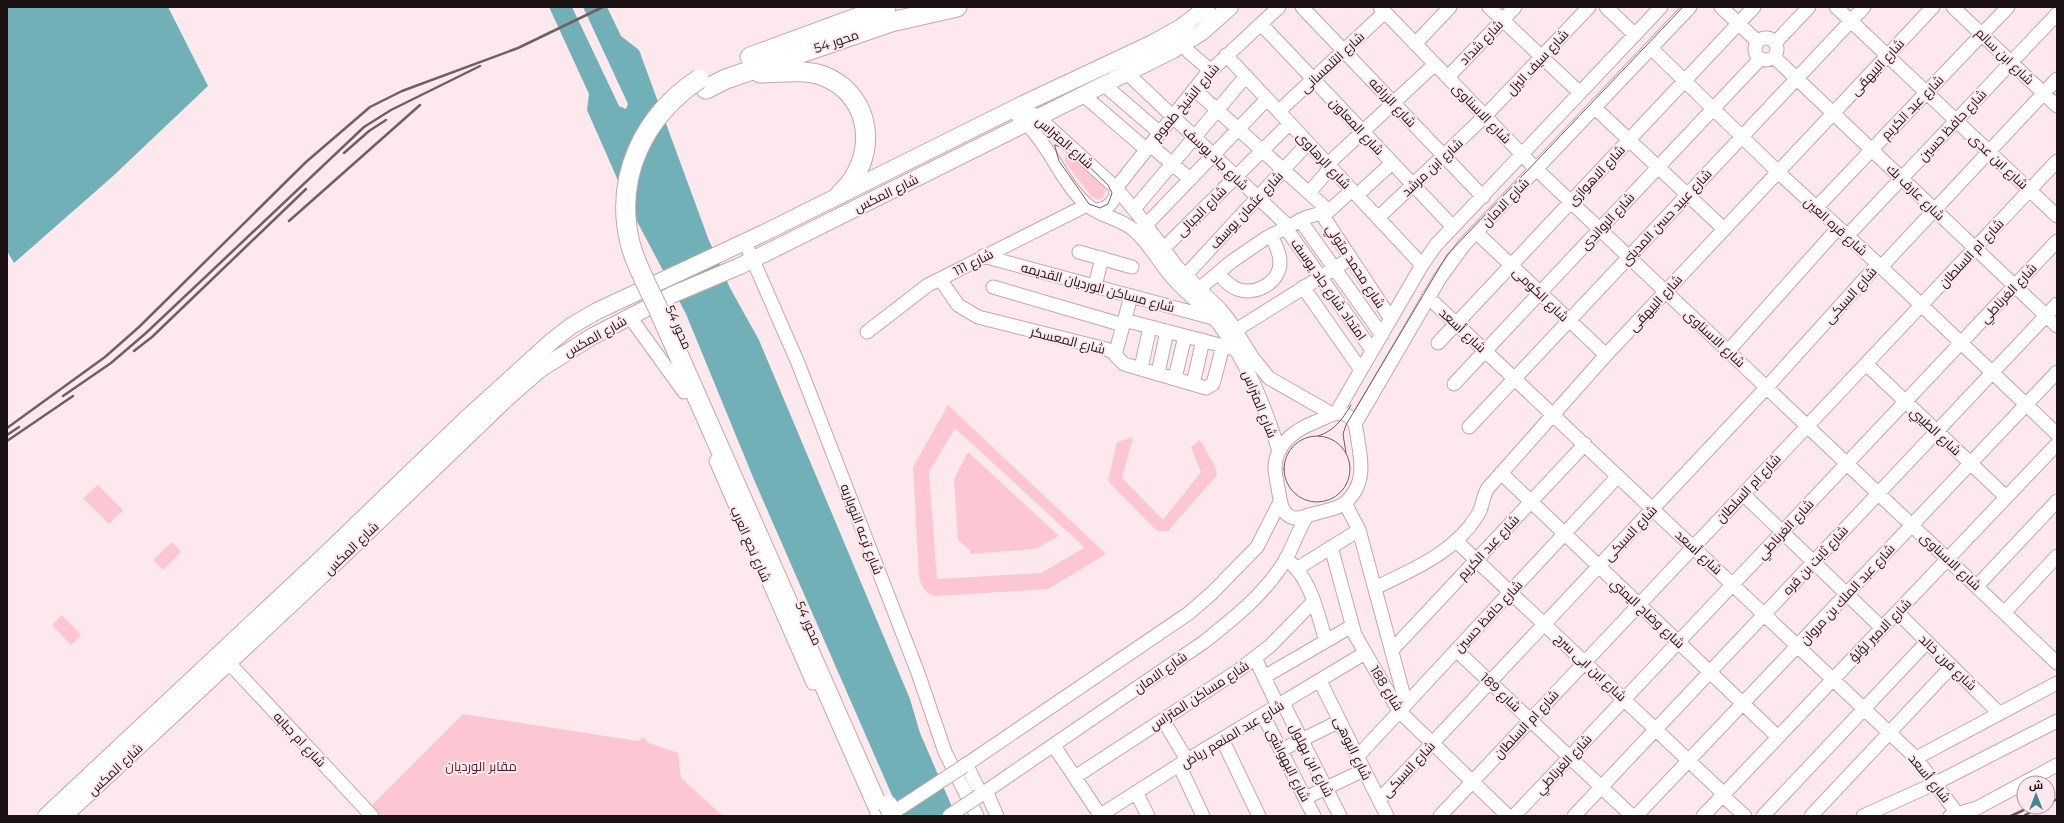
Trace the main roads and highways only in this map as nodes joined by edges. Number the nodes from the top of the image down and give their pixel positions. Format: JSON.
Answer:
{"nodes":[{"id":1,"x":886,"y":7,"type":"edge"},
{"id":2,"x":957,"y":7,"type":"edge"},
{"id":3,"x":1207,"y":7,"type":"edge"},
{"id":4,"x":1230,"y":7,"type":"edge"},
{"id":5,"x":1179,"y":38,"type":"junction"},
{"id":6,"x":744,"y":73,"type":"junction"},
{"id":7,"x":702,"y":84,"type":"junction"},
{"id":8,"x":926,"y":152,"type":"junction"},
{"id":9,"x":935,"y":169,"type":"junction"},
{"id":10,"x":840,"y":194,"type":"junction"},
{"id":11,"x":663,"y":306,"type":"junction"},
{"id":12,"x":443,"y":451,"type":"junction"},
{"id":13,"x":888,"y":812,"type":"edge"},
{"id":14,"x":46,"y":816,"type":"edge"},
{"id":15,"x":64,"y":816,"type":"edge"}],
"edges":[{"from":1,"to":7,"type":"highway","name":"محور 54"},
{"from":2,"to":6,"type":"highway","name":"محور 54"},
{"from":3,"to":5,"type":"main road","name":"شارع المكس"},
{"from":4,"to":5,"type":"main road","name":"شارع المكس"},
{"from":5,"to":8,"type":"main road","name":"شارع المكس"},
{"from":5,"to":9,"type":"main road","name":"شارع المكس"},
{"from":6,"to":7,"type":"highway","name":"محور 54"},
{"from":6,"to":10,"type":"highway"},
{"from":7,"to":11,"type":"highway","name":"محور 54"},
{"from":8,"to":9,"type":"main road"},
{"from":8,"to":10,"type":"main road","name":"شارع المكس"},
{"from":9,"to":11,"type":"main road","name":"شارع المكس"},
{"from":10,"to":12,"type":"main road","name":"شارع المكس"},
{"from":11,"to":12,"type":"main road","name":"شارع المكس"},
{"from":11,"to":13,"type":"highway","name":"محور 54"},
{"from":12,"to":14,"type":"main road","name":"شارع المكس"},
{"from":12,"to":15,"type":"main road","name":"شارع المكس"}]}
